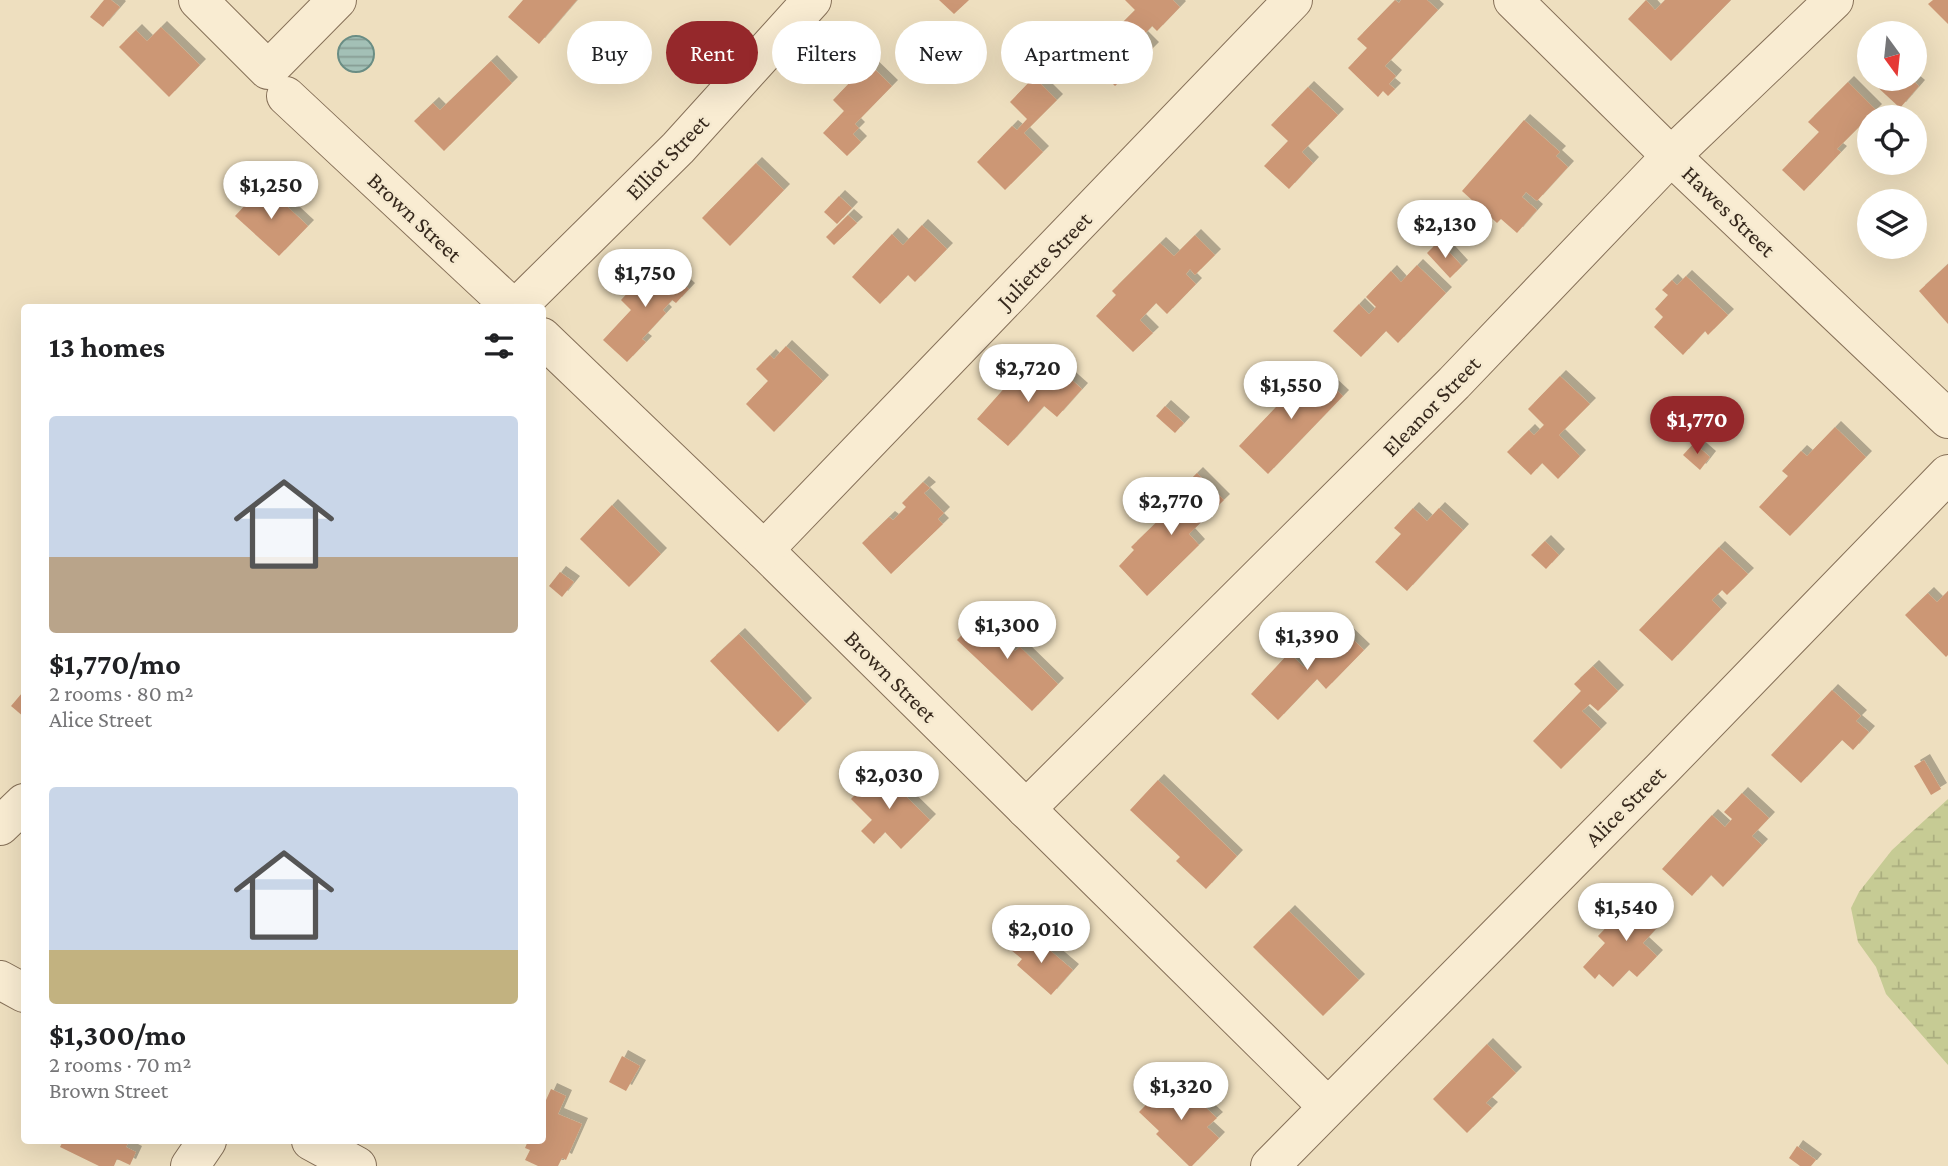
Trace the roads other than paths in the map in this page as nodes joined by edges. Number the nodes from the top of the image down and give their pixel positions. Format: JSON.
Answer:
{"nodes":[{"id":1,"x":198,"y":0,"type":"edge"},
{"id":2,"x":338,"y":0,"type":"edge"},
{"id":3,"x":812,"y":0,"type":"edge"},
{"id":4,"x":1293,"y":0,"type":"edge"},
{"id":5,"x":1513,"y":0,"type":"edge"},
{"id":6,"x":1834,"y":0,"type":"edge"},
{"id":7,"x":277,"y":83,"type":"junction"},
{"id":8,"x":1671,"y":156,"type":"junction"},
{"id":9,"x":510,"y":304,"type":"edge"},
{"id":10,"x":518,"y":304,"type":"edge"},
{"id":11,"x":546,"y":341,"type":"edge"},
{"id":12,"x":1948,"y":419,"type":"edge"},
{"id":13,"x":1948,"y":474,"type":"edge"},
{"id":14,"x":764,"y":550,"type":"junction"},
{"id":15,"x":21,"y":806,"type":"edge"},
{"id":16,"x":1026,"y":809,"type":"junction"},
{"id":17,"x":0,"y":826,"type":"edge"},
{"id":18,"x":0,"y":980,"type":"edge"},
{"id":19,"x":21,"y":991,"type":"edge"},
{"id":20,"x":1326,"y":1107,"type":"junction"},
{"id":21,"x":205,"y":1144,"type":"edge"},
{"id":22,"x":317,"y":1144,"type":"edge"},
{"id":23,"x":190,"y":1166,"type":"edge"},
{"id":24,"x":357,"y":1166,"type":"edge"},
{"id":25,"x":1270,"y":1166,"type":"edge"}],
"edges":[{"from":1,"to":7,"type":"street","name":"Brown Street"},
{"from":2,"to":7,"type":"street"},
{"from":3,"to":10,"type":"street","name":"Elliot Street"},
{"from":4,"to":14,"type":"street","name":"Juliette Street"},
{"from":5,"to":8,"type":"street","name":"Hawes Street"},
{"from":6,"to":8,"type":"street","name":"Eleanor Street"},
{"from":7,"to":9,"type":"street","name":"Brown Street"},
{"from":8,"to":12,"type":"street","name":"Hawes Street"},
{"from":8,"to":16,"type":"street","name":"Eleanor Street"},
{"from":11,"to":14,"type":"street","name":"Brown Street"},
{"from":13,"to":20,"type":"street","name":"Alice Street"},
{"from":14,"to":16,"type":"street","name":"Brown Street"},
{"from":15,"to":17,"type":"street"},
{"from":16,"to":20,"type":"street","name":"Brown Street"},
{"from":18,"to":19,"type":"street"},
{"from":20,"to":25,"type":"street","name":"Alice Street"},
{"from":21,"to":23,"type":"street"},
{"from":22,"to":24,"type":"street"}]}
